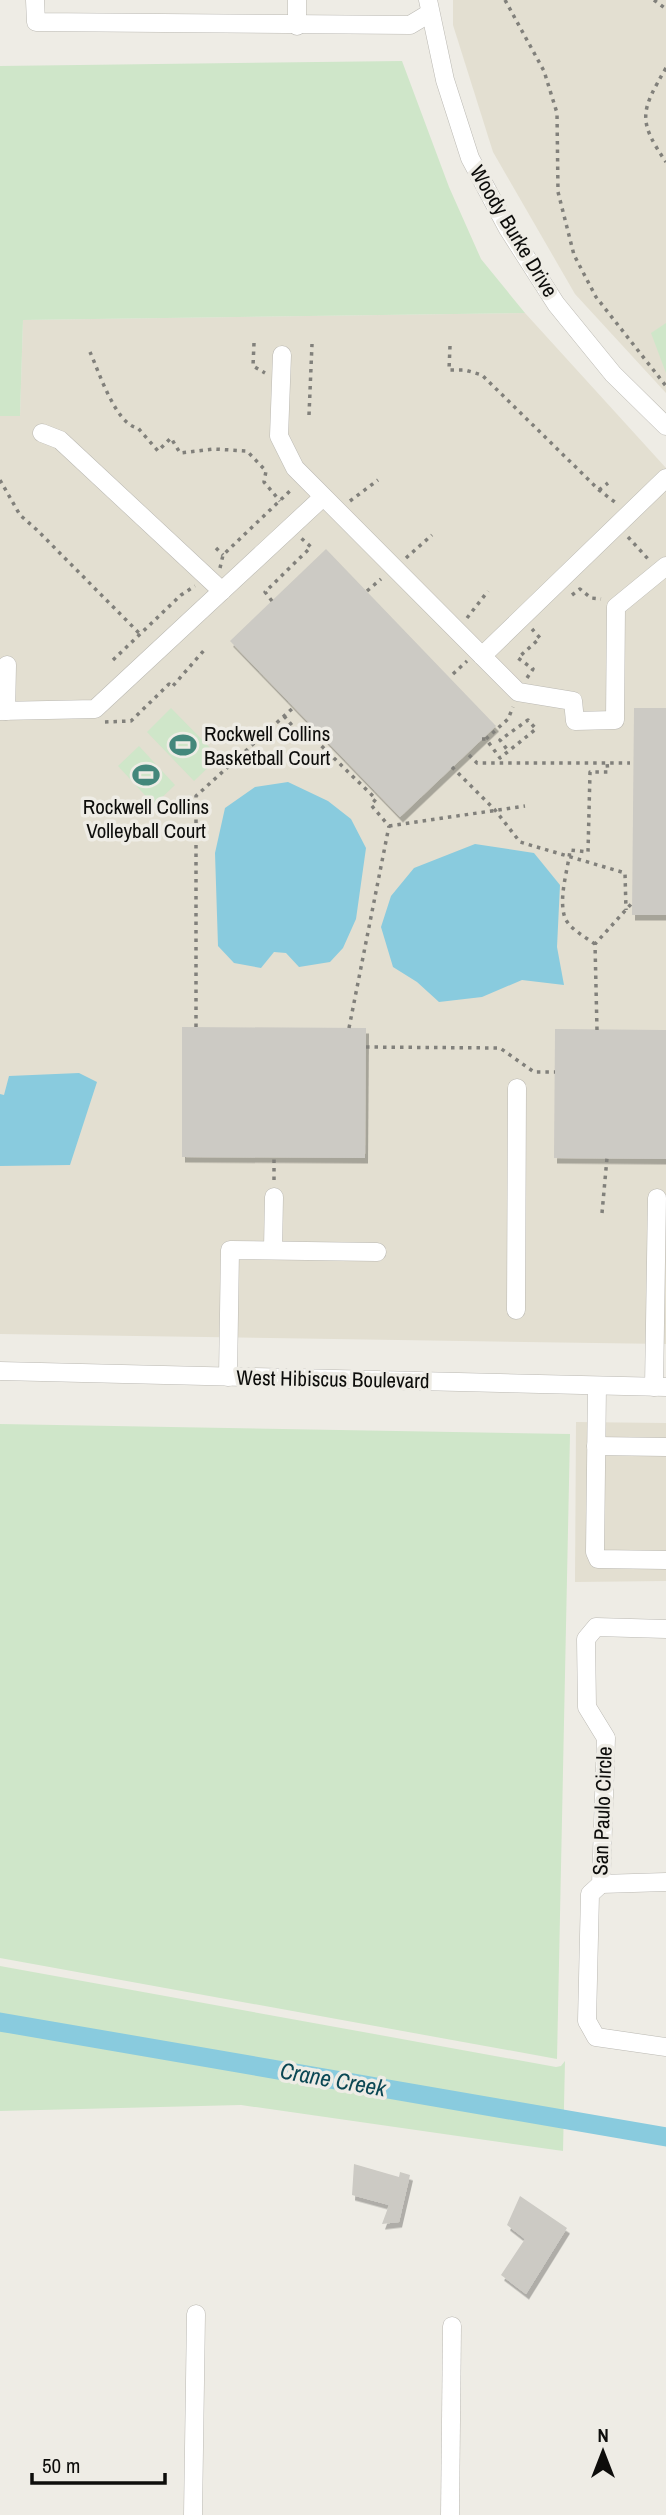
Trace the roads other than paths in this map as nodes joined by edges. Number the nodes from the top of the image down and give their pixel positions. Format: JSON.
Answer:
{"nodes":[{"id":1,"x":35,"y":0,"type":"edge"},
{"id":2,"x":297,"y":0,"type":"edge"},
{"id":3,"x":429,"y":7,"type":"edge"},
{"id":4,"x":297,"y":26,"type":"junction"},
{"id":5,"x":282,"y":355,"type":"dead end"},
{"id":6,"x":666,"y":426,"type":"edge"},
{"id":7,"x":42,"y":433,"type":"dead end"},
{"id":8,"x":666,"y":478,"type":"edge"},
{"id":9,"x":323,"y":497,"type":"junction"},
{"id":10,"x":663,"y":569,"type":"edge"},
{"id":11,"x":222,"y":591,"type":"junction"},
{"id":12,"x":474,"y":658,"type":"junction"},
{"id":13,"x":7,"y":665,"type":"dead end"},
{"id":14,"x":3,"y":710,"type":"edge"},
{"id":15,"x":517,"y":1088,"type":"dead end"},
{"id":16,"x":274,"y":1197,"type":"road end"},
{"id":17,"x":657,"y":1198,"type":"dead end"},
{"id":18,"x":273,"y":1249,"type":"junction"},
{"id":19,"x":377,"y":1252,"type":"dead end"},
{"id":20,"x":516,"y":1310,"type":"dead end"},
{"id":21,"x":0,"y":1371,"type":"edge"},
{"id":22,"x":228,"y":1377,"type":"junction"},
{"id":23,"x":597,"y":1386,"type":"junction"},
{"id":24,"x":660,"y":1387,"type":"edge"},
{"id":25,"x":596,"y":1446,"type":"junction"},
{"id":26,"x":666,"y":1447,"type":"edge"},
{"id":27,"x":666,"y":1560,"type":"edge"},
{"id":28,"x":666,"y":1629,"type":"edge"},
{"id":29,"x":666,"y":1882,"type":"edge"},
{"id":30,"x":601,"y":1884,"type":"junction"},
{"id":31,"x":666,"y":2047,"type":"edge"},
{"id":32,"x":195,"y":2314,"type":"dead end"},
{"id":33,"x":452,"y":2326,"type":"dead end"},
{"id":34,"x":193,"y":2515,"type":"edge"},
{"id":35,"x":450,"y":2515,"type":"edge"}],
"edges":[{"from":1,"to":4,"type":"street"},
{"from":2,"to":4,"type":"street"},
{"from":3,"to":4,"type":"street"},
{"from":3,"to":6,"type":"street","name":"Woody Burke Drive"},
{"from":5,"to":9,"type":"street"},
{"from":7,"to":11,"type":"street"},
{"from":8,"to":12,"type":"street"},
{"from":9,"to":11,"type":"street"},
{"from":9,"to":12,"type":"street"},
{"from":10,"to":12,"type":"street"},
{"from":11,"to":14,"type":"street"},
{"from":13,"to":14,"type":"street"},
{"from":15,"to":20,"type":"street"},
{"from":16,"to":18,"type":"street"},
{"from":17,"to":24,"type":"street"},
{"from":18,"to":19,"type":"street"},
{"from":18,"to":22,"type":"street"},
{"from":21,"to":22,"type":"street","name":"West Hibiscus Boulevard"},
{"from":22,"to":23,"type":"street","name":"West Hibiscus Boulevard"},
{"from":23,"to":24,"type":"street","name":"West Hibiscus Boulevard"},
{"from":23,"to":25,"type":"street"},
{"from":25,"to":26,"type":"street"},
{"from":25,"to":27,"type":"street"},
{"from":28,"to":30,"type":"street","name":"San Paulo Circle"},
{"from":29,"to":30,"type":"street"},
{"from":30,"to":31,"type":"street","name":"San Paulo Circle"},
{"from":32,"to":34,"type":"street"},
{"from":33,"to":35,"type":"street"}]}
